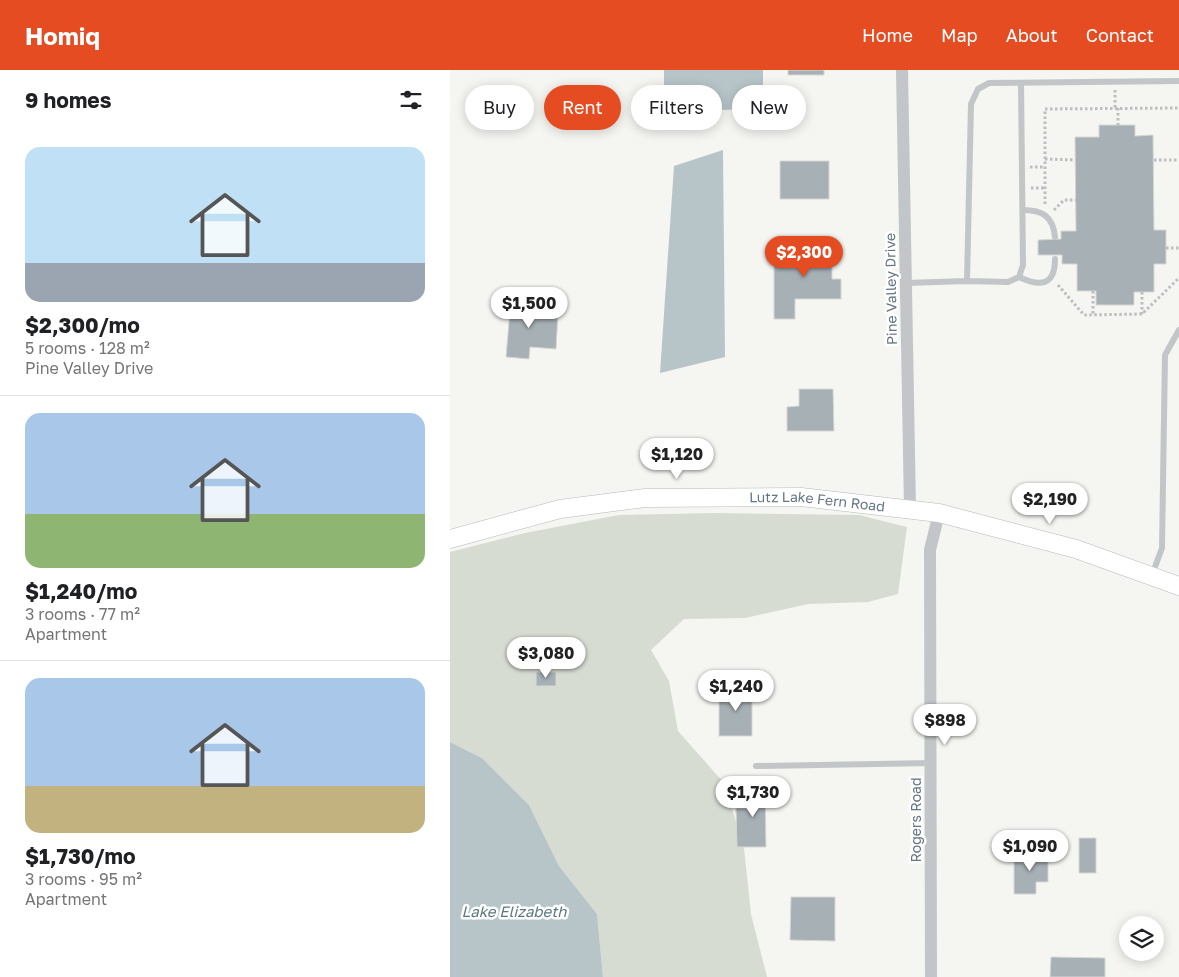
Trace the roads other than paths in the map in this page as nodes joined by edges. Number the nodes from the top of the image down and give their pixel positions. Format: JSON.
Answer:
{"nodes":[{"id":1,"x":902,"y":70,"type":"edge"},
{"id":2,"x":1179,"y":81,"type":"edge"},
{"id":3,"x":1021,"y":83,"type":"junction"},
{"id":4,"x":1023,"y":210,"type":"junction"},
{"id":5,"x":1055,"y":236,"type":"dead end"},
{"id":6,"x":1055,"y":259,"type":"dead end"},
{"id":7,"x":1019,"y":277,"type":"junction"},
{"id":8,"x":967,"y":281,"type":"junction"},
{"id":9,"x":906,"y":283,"type":"junction"},
{"id":10,"x":1179,"y":330,"type":"edge"},
{"id":11,"x":910,"y":508,"type":"junction"},
{"id":12,"x":939,"y":513,"type":"junction"},
{"id":13,"x":450,"y":540,"type":"edge"},
{"id":14,"x":1152,"y":576,"type":"junction"},
{"id":15,"x":1179,"y":586,"type":"edge"},
{"id":16,"x":932,"y":763,"type":"junction"},
{"id":17,"x":756,"y":766,"type":"dead end"},
{"id":18,"x":931,"y":977,"type":"edge"}],
"edges":[{"from":1,"to":9,"type":"street","name":"Pine Valley Drive"},
{"from":2,"to":3,"type":"lane"},
{"from":3,"to":4,"type":"lane"},
{"from":3,"to":8,"type":"lane"},
{"from":4,"to":5,"type":"lane"},
{"from":4,"to":7,"type":"lane"},
{"from":6,"to":7,"type":"lane"},
{"from":7,"to":8,"type":"lane"},
{"from":8,"to":9,"type":"lane"},
{"from":9,"to":11,"type":"street","name":"Pine Valley Drive"},
{"from":10,"to":14,"type":"lane"},
{"from":11,"to":12,"type":"main road","name":"Lutz Lake Fern Road"},
{"from":11,"to":13,"type":"main road","name":"Lutz Lake Fern Road"},
{"from":12,"to":14,"type":"main road","name":"Lutz Lake Fern Road"},
{"from":12,"to":16,"type":"street","name":"Rogers Road"},
{"from":14,"to":15,"type":"main road","name":"Lutz Lake Fern Road"},
{"from":16,"to":17,"type":"lane"},
{"from":16,"to":18,"type":"street","name":"Rogers Road"}]}
